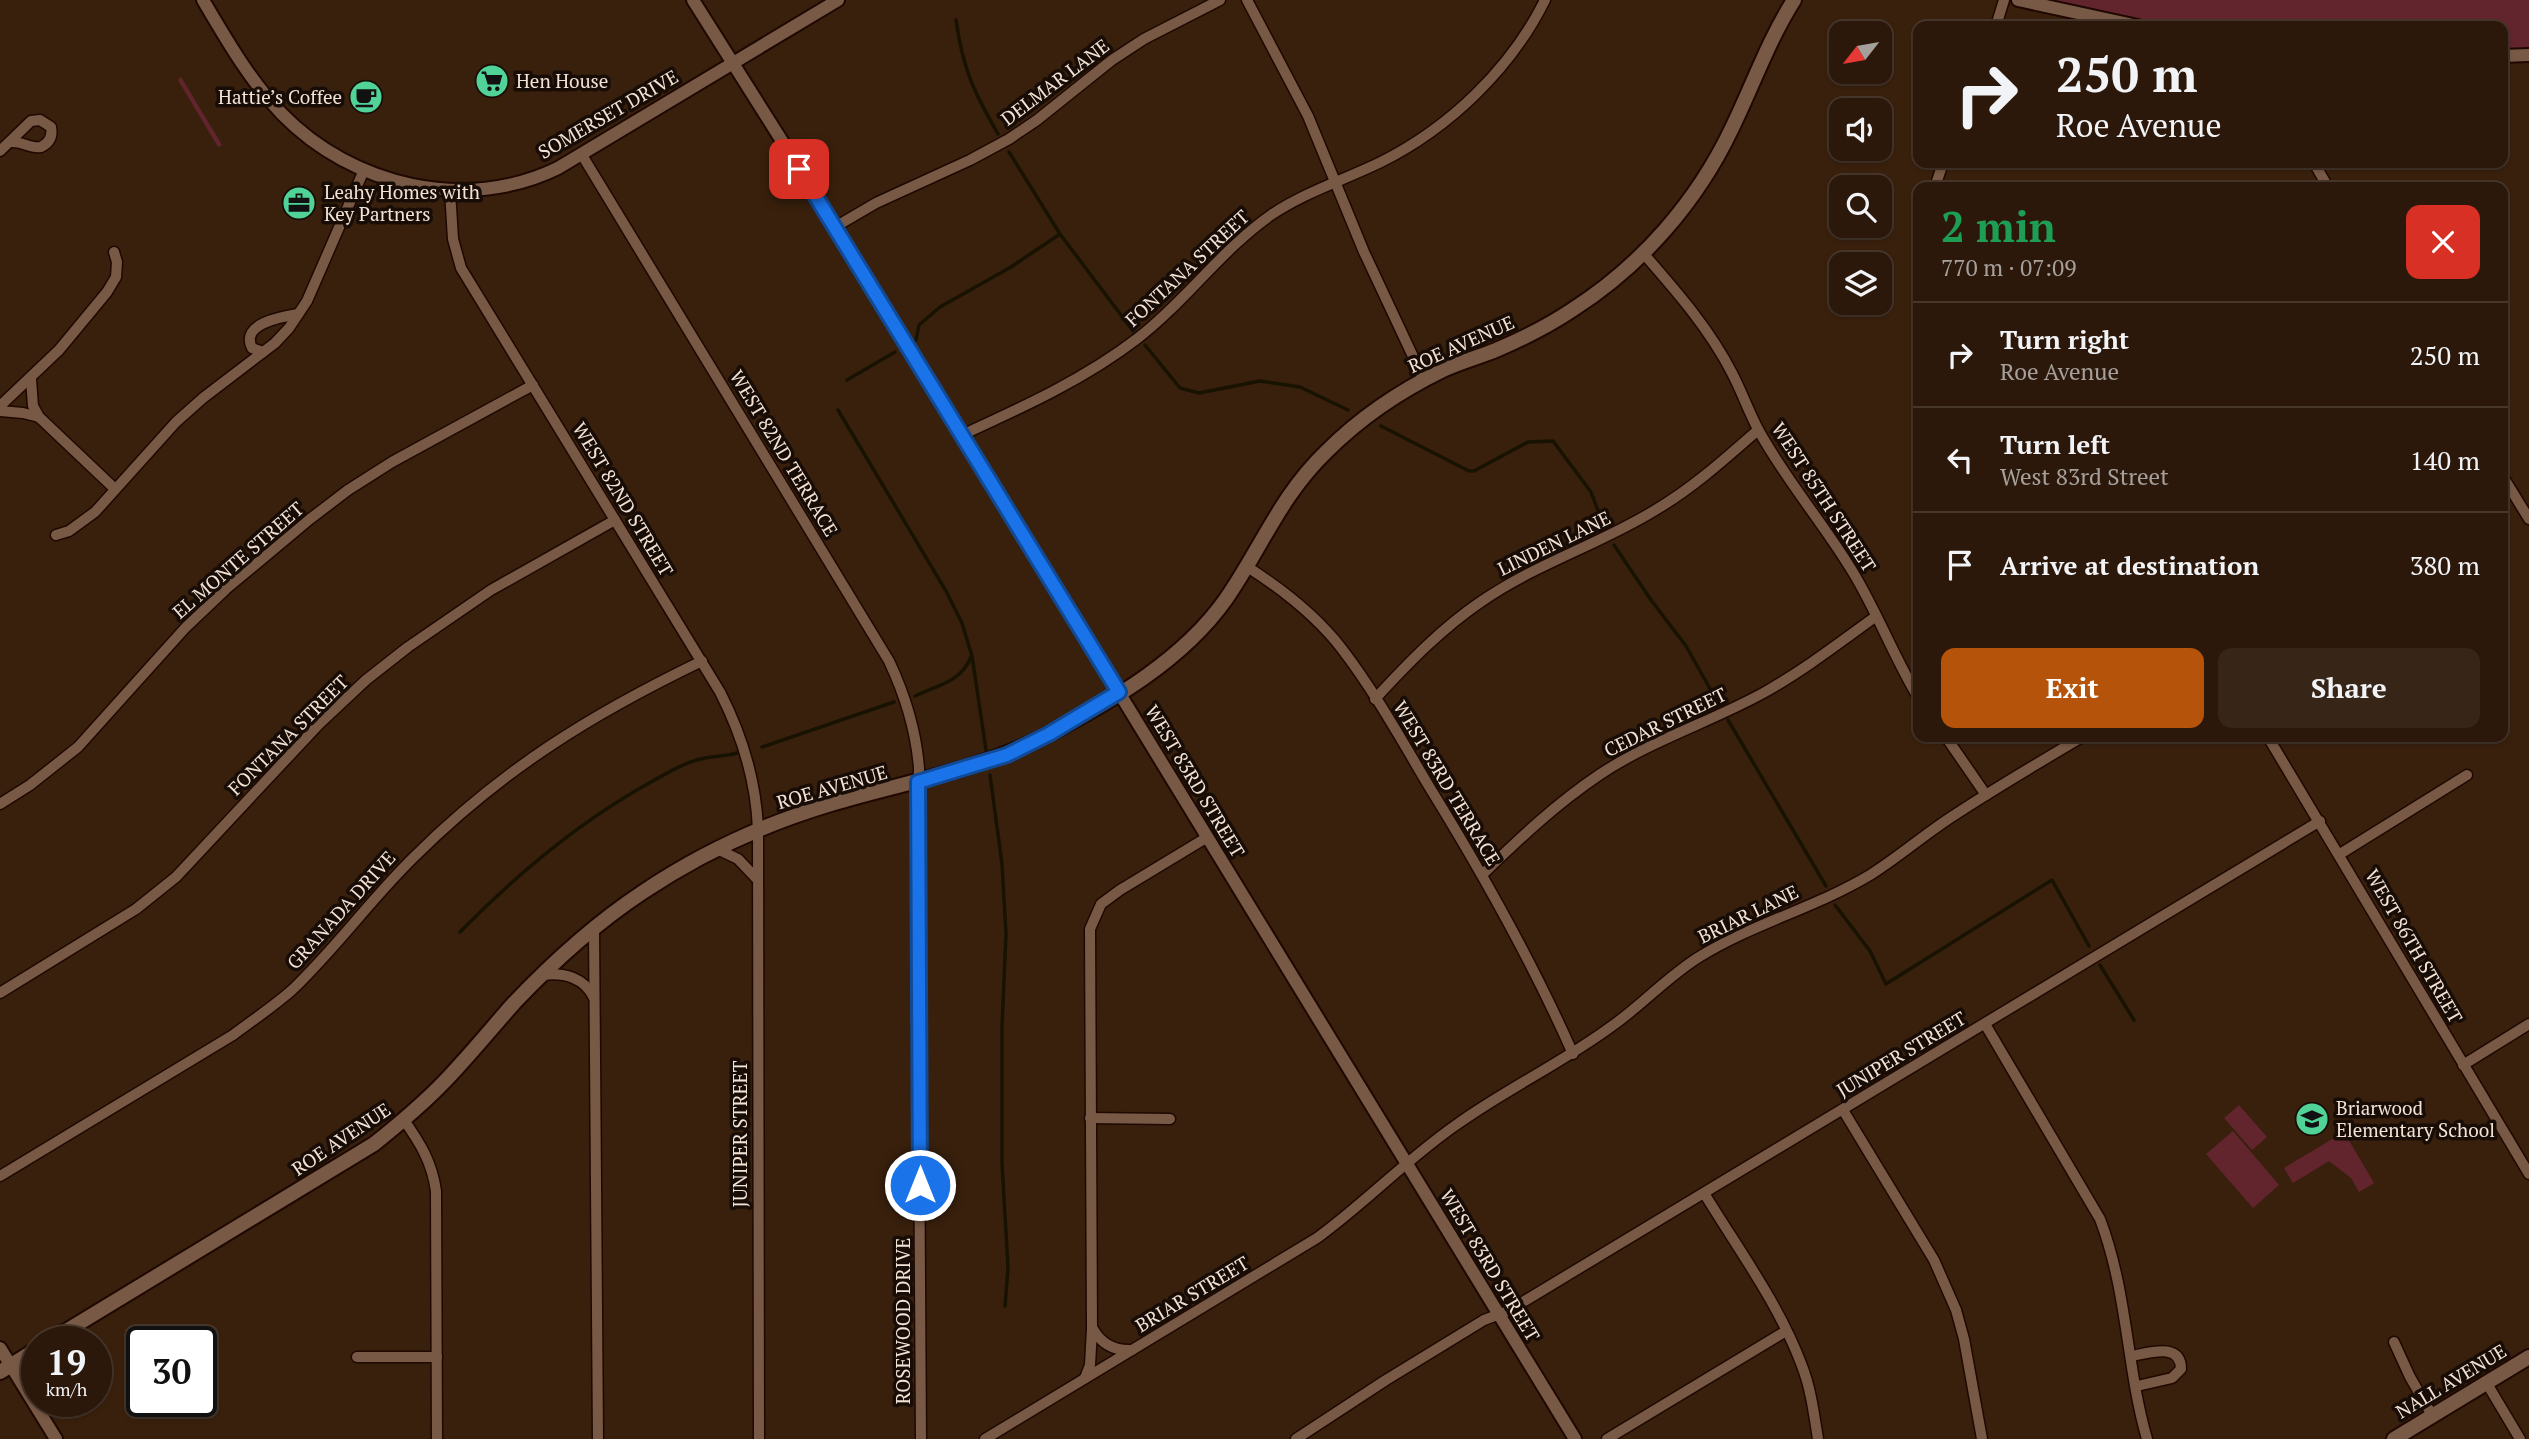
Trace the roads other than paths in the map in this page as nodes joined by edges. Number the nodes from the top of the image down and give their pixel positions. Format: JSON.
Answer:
{"nodes":[{"id":1,"x":202,"y":0,"type":"edge"},
{"id":2,"x":693,"y":0,"type":"edge"},
{"id":3,"x":838,"y":0,"type":"edge"},
{"id":4,"x":1220,"y":0,"type":"edge"},
{"id":5,"x":1247,"y":0,"type":"edge"},
{"id":6,"x":1545,"y":0,"type":"edge"},
{"id":7,"x":1794,"y":0,"type":"edge"},
{"id":8,"x":2004,"y":0,"type":"edge"},
{"id":9,"x":2018,"y":0,"type":"edge"},
{"id":10,"x":1998,"y":21,"type":"edge"},
{"id":11,"x":2115,"y":21,"type":"edge"},
{"id":12,"x":2529,"y":55,"type":"edge"},
{"id":13,"x":2508,"y":56,"type":"edge"},
{"id":14,"x":733,"y":63,"type":"junction"},
{"id":15,"x":11,"y":142,"type":"dead end"},
{"id":16,"x":0,"y":151,"type":"edge"},
{"id":17,"x":582,"y":155,"type":"junction"},
{"id":18,"x":364,"y":170,"type":"junction"},
{"id":19,"x":1335,"y":182,"type":"junction"},
{"id":20,"x":450,"y":191,"type":"junction"},
{"id":21,"x":835,"y":228,"type":"junction"},
{"id":22,"x":114,"y":252,"type":"dead end"},
{"id":23,"x":1643,"y":253,"type":"junction"},
{"id":24,"x":298,"y":314,"type":"junction"},
{"id":25,"x":263,"y":352,"type":"junction"},
{"id":26,"x":31,"y":379,"type":"junction"},
{"id":27,"x":1424,"y":380,"type":"junction"},
{"id":28,"x":533,"y":385,"type":"junction"},
{"id":29,"x":0,"y":406,"type":"edge"},
{"id":30,"x":0,"y":411,"type":"edge"},
{"id":31,"x":38,"y":417,"type":"junction"},
{"id":32,"x":1758,"y":430,"type":"junction"},
{"id":33,"x":962,"y":435,"type":"junction"},
{"id":34,"x":2508,"y":485,"type":"edge"},
{"id":35,"x":115,"y":489,"type":"junction"},
{"id":36,"x":2529,"y":519,"type":"edge"},
{"id":37,"x":615,"y":520,"type":"junction"},
{"id":38,"x":56,"y":535,"type":"dead end"},
{"id":39,"x":1246,"y":566,"type":"junction"},
{"id":40,"x":1875,"y":617,"type":"junction"},
{"id":41,"x":702,"y":662,"type":"junction"},
{"id":42,"x":1913,"y":688,"type":"edge"},
{"id":43,"x":1119,"y":692,"type":"junction"},
{"id":44,"x":1375,"y":699,"type":"junction"},
{"id":45,"x":1949,"y":742,"type":"edge"},
{"id":46,"x":2074,"y":742,"type":"edge"},
{"id":47,"x":2271,"y":742,"type":"edge"},
{"id":48,"x":2467,"y":775,"type":"dead end"},
{"id":49,"x":918,"y":782,"type":"junction"},
{"id":50,"x":1986,"y":795,"type":"junction"},
{"id":51,"x":0,"y":804,"type":"edge"},
{"id":52,"x":2319,"y":821,"type":"junction"},
{"id":53,"x":758,"y":830,"type":"junction"},
{"id":54,"x":1206,"y":838,"type":"junction"},
{"id":55,"x":717,"y":849,"type":"junction"},
{"id":56,"x":2340,"y":854,"type":"junction"},
{"id":57,"x":1483,"y":874,"type":"junction"},
{"id":58,"x":757,"y":879,"type":"junction"},
{"id":59,"x":594,"y":929,"type":"junction"},
{"id":60,"x":543,"y":975,"type":"junction"},
{"id":61,"x":0,"y":993,"type":"edge"},
{"id":62,"x":596,"y":1002,"type":"junction"},
{"id":63,"x":1985,"y":1024,"type":"junction"},
{"id":64,"x":2529,"y":1024,"type":"edge"},
{"id":65,"x":1573,"y":1054,"type":"junction"},
{"id":66,"x":2463,"y":1065,"type":"junction"},
{"id":67,"x":1843,"y":1110,"type":"junction"},
{"id":68,"x":1090,"y":1118,"type":"junction"},
{"id":69,"x":1170,"y":1119,"type":"dead end"},
{"id":70,"x":404,"y":1120,"type":"junction"},
{"id":71,"x":1407,"y":1166,"type":"junction"},
{"id":72,"x":2529,"y":1174,"type":"edge"},
{"id":73,"x":0,"y":1176,"type":"edge"},
{"id":74,"x":1704,"y":1193,"type":"junction"},
{"id":75,"x":1498,"y":1315,"type":"junction"},
{"id":76,"x":74,"y":1326,"type":"edge"},
{"id":77,"x":1093,"y":1329,"type":"junction"},
{"id":78,"x":1786,"y":1331,"type":"junction"},
{"id":79,"x":2394,"y":1342,"type":"dead end"},
{"id":80,"x":0,"y":1348,"type":"edge"},
{"id":81,"x":1133,"y":1350,"type":"junction"},
{"id":82,"x":2132,"y":1356,"type":"junction"},
{"id":83,"x":357,"y":1357,"type":"dead end"},
{"id":84,"x":437,"y":1357,"type":"junction"},
{"id":85,"x":2529,"y":1357,"type":"edge"},
{"id":86,"x":21,"y":1358,"type":"edge"},
{"id":87,"x":5,"y":1368,"type":"edge"},
{"id":88,"x":1085,"y":1378,"type":"junction"},
{"id":89,"x":2486,"y":1382,"type":"junction"},
{"id":90,"x":2137,"y":1386,"type":"junction"},
{"id":91,"x":2432,"y":1415,"type":"junction"},
{"id":92,"x":922,"y":1437,"type":"edge"},
{"id":93,"x":56,"y":1439,"type":"edge"},
{"id":94,"x":437,"y":1439,"type":"edge"},
{"id":95,"x":598,"y":1439,"type":"edge"},
{"id":96,"x":759,"y":1439,"type":"edge"},
{"id":97,"x":985,"y":1439,"type":"edge"},
{"id":98,"x":1296,"y":1439,"type":"edge"},
{"id":99,"x":1575,"y":1439,"type":"edge"},
{"id":100,"x":1607,"y":1439,"type":"edge"},
{"id":101,"x":1818,"y":1439,"type":"edge"},
{"id":102,"x":1982,"y":1439,"type":"edge"},
{"id":103,"x":2147,"y":1439,"type":"edge"},
{"id":104,"x":2394,"y":1439,"type":"edge"},
{"id":105,"x":2520,"y":1439,"type":"edge"}],
"edges":[{"from":1,"to":18,"type":"street","name":"SOMERSET DRIVE"},
{"from":2,"to":14,"type":"street","name":"WEST 83RD STREET"},
{"from":3,"to":14,"type":"street","name":"SOMERSET DRIVE"},
{"from":4,"to":21,"type":"street","name":"DELMAR LANE"},
{"from":5,"to":19,"type":"street"},
{"from":6,"to":19,"type":"street","name":"FONTANA STREET"},
{"from":7,"to":23,"type":"main road","name":"ROE AVENUE"},
{"from":8,"to":10,"type":"street"},
{"from":9,"to":11,"type":"street"},
{"from":12,"to":13,"type":"street"},
{"from":14,"to":17,"type":"street","name":"SOMERSET DRIVE"},
{"from":14,"to":21,"type":"street","name":"WEST 83RD STREET"},
{"from":15,"to":16,"type":"street"},
{"from":17,"to":20,"type":"street","name":"SOMERSET DRIVE"},
{"from":17,"to":49,"type":"street","name":"WEST 82ND TERRACE"},
{"from":18,"to":20,"type":"street","name":"SOMERSET DRIVE"},
{"from":18,"to":24,"type":"street"},
{"from":19,"to":27,"type":"street"},
{"from":19,"to":33,"type":"street","name":"FONTANA STREET"},
{"from":20,"to":28,"type":"street","name":"WEST 82ND STREET"},
{"from":21,"to":33,"type":"street","name":"WEST 83RD STREET"},
{"from":22,"to":26,"type":"street"},
{"from":23,"to":27,"type":"main road","name":"ROE AVENUE"},
{"from":23,"to":32,"type":"street","name":"WEST 85TH STREET"},
{"from":24,"to":25,"type":"street"},
{"from":24,"to":25,"type":"street"},
{"from":25,"to":35,"type":"street"},
{"from":26,"to":29,"type":"street"},
{"from":26,"to":31,"type":"street"},
{"from":27,"to":39,"type":"main road","name":"ROE AVENUE"},
{"from":28,"to":37,"type":"street","name":"WEST 82ND STREET"},
{"from":28,"to":51,"type":"street","name":"EL MONTE STREET"},
{"from":30,"to":31,"type":"street"},
{"from":31,"to":35,"type":"street"},
{"from":32,"to":40,"type":"street","name":"WEST 85TH STREET"},
{"from":32,"to":44,"type":"street","name":"LINDEN LANE"},
{"from":33,"to":43,"type":"street","name":"WEST 83RD STREET"},
{"from":34,"to":36,"type":"street"},
{"from":35,"to":38,"type":"street"},
{"from":37,"to":41,"type":"street","name":"WEST 82ND STREET"},
{"from":37,"to":61,"type":"street","name":"FONTANA STREET"},
{"from":39,"to":43,"type":"main road","name":"ROE AVENUE"},
{"from":39,"to":44,"type":"street","name":"WEST 83RD TERRACE"},
{"from":40,"to":42,"type":"street","name":"WEST 85TH STREET"},
{"from":40,"to":57,"type":"street","name":"CEDAR STREET"},
{"from":41,"to":53,"type":"street","name":"WEST 82ND STREET"},
{"from":41,"to":73,"type":"street","name":"GRANADA DRIVE"},
{"from":43,"to":49,"type":"main road","name":"ROE AVENUE"},
{"from":43,"to":54,"type":"street","name":"WEST 83RD STREET"},
{"from":44,"to":57,"type":"street","name":"WEST 83RD TERRACE"},
{"from":45,"to":50,"type":"street"},
{"from":46,"to":50,"type":"street","name":"BRIAR LANE"},
{"from":47,"to":52,"type":"street","name":"WEST 86TH STREET"},
{"from":48,"to":56,"type":"street"},
{"from":49,"to":53,"type":"main road","name":"ROE AVENUE"},
{"from":49,"to":92,"type":"street","name":"ROSEWOOD DRIVE"},
{"from":50,"to":65,"type":"street","name":"BRIAR LANE"},
{"from":52,"to":56,"type":"street","name":"WEST 86TH STREET"},
{"from":52,"to":63,"type":"street","name":"JUNIPER STREET"},
{"from":53,"to":55,"type":"main road","name":"ROE AVENUE"},
{"from":53,"to":58,"type":"street","name":"JUNIPER STREET"},
{"from":54,"to":68,"type":"street"},
{"from":54,"to":71,"type":"street","name":"WEST 83RD STREET"},
{"from":55,"to":58,"type":"street"},
{"from":55,"to":59,"type":"main road","name":"ROE AVENUE"},
{"from":56,"to":66,"type":"street","name":"WEST 86TH STREET"},
{"from":57,"to":65,"type":"street","name":"WEST 83RD TERRACE"},
{"from":58,"to":96,"type":"street","name":"JUNIPER STREET"},
{"from":59,"to":60,"type":"main road","name":"ROE AVENUE"},
{"from":59,"to":62,"type":"street"},
{"from":60,"to":62,"type":"street"},
{"from":60,"to":70,"type":"main road","name":"ROE AVENUE"},
{"from":62,"to":95,"type":"street"},
{"from":63,"to":67,"type":"street","name":"JUNIPER STREET"},
{"from":63,"to":82,"type":"street"},
{"from":64,"to":66,"type":"street"},
{"from":65,"to":71,"type":"street","name":"BRIAR LANE"},
{"from":66,"to":72,"type":"street","name":"WEST 86TH STREET"},
{"from":67,"to":74,"type":"street","name":"JUNIPER STREET"},
{"from":67,"to":102,"type":"street"},
{"from":68,"to":69,"type":"street"},
{"from":68,"to":77,"type":"street"},
{"from":70,"to":76,"type":"main road","name":"ROE AVENUE"},
{"from":70,"to":84,"type":"street"},
{"from":71,"to":75,"type":"street","name":"WEST 83RD STREET"},
{"from":71,"to":81,"type":"street","name":"BRIAR STREET"},
{"from":74,"to":75,"type":"street","name":"JUNIPER STREET"},
{"from":74,"to":78,"type":"street"},
{"from":75,"to":98,"type":"street","name":"JUNIPER STREET"},
{"from":75,"to":99,"type":"street","name":"WEST 83RD STREET"},
{"from":77,"to":81,"type":"street"},
{"from":77,"to":88,"type":"street"},
{"from":78,"to":100,"type":"street"},
{"from":78,"to":101,"type":"street"},
{"from":79,"to":91,"type":"street"},
{"from":80,"to":87,"type":"street"},
{"from":81,"to":88,"type":"street","name":"BRIAR STREET"},
{"from":82,"to":90,"type":"street"},
{"from":82,"to":90,"type":"street"},
{"from":83,"to":84,"type":"street"},
{"from":84,"to":94,"type":"street"},
{"from":85,"to":89,"type":"main road","name":"NALL AVENUE"},
{"from":86,"to":87,"type":"main road"},
{"from":87,"to":93,"type":"street"},
{"from":88,"to":97,"type":"street","name":"BRIAR STREET"},
{"from":89,"to":91,"type":"main road","name":"NALL AVENUE"},
{"from":89,"to":105,"type":"street"},
{"from":90,"to":103,"type":"street"},
{"from":91,"to":104,"type":"main road","name":"NALL AVENUE"}]}
